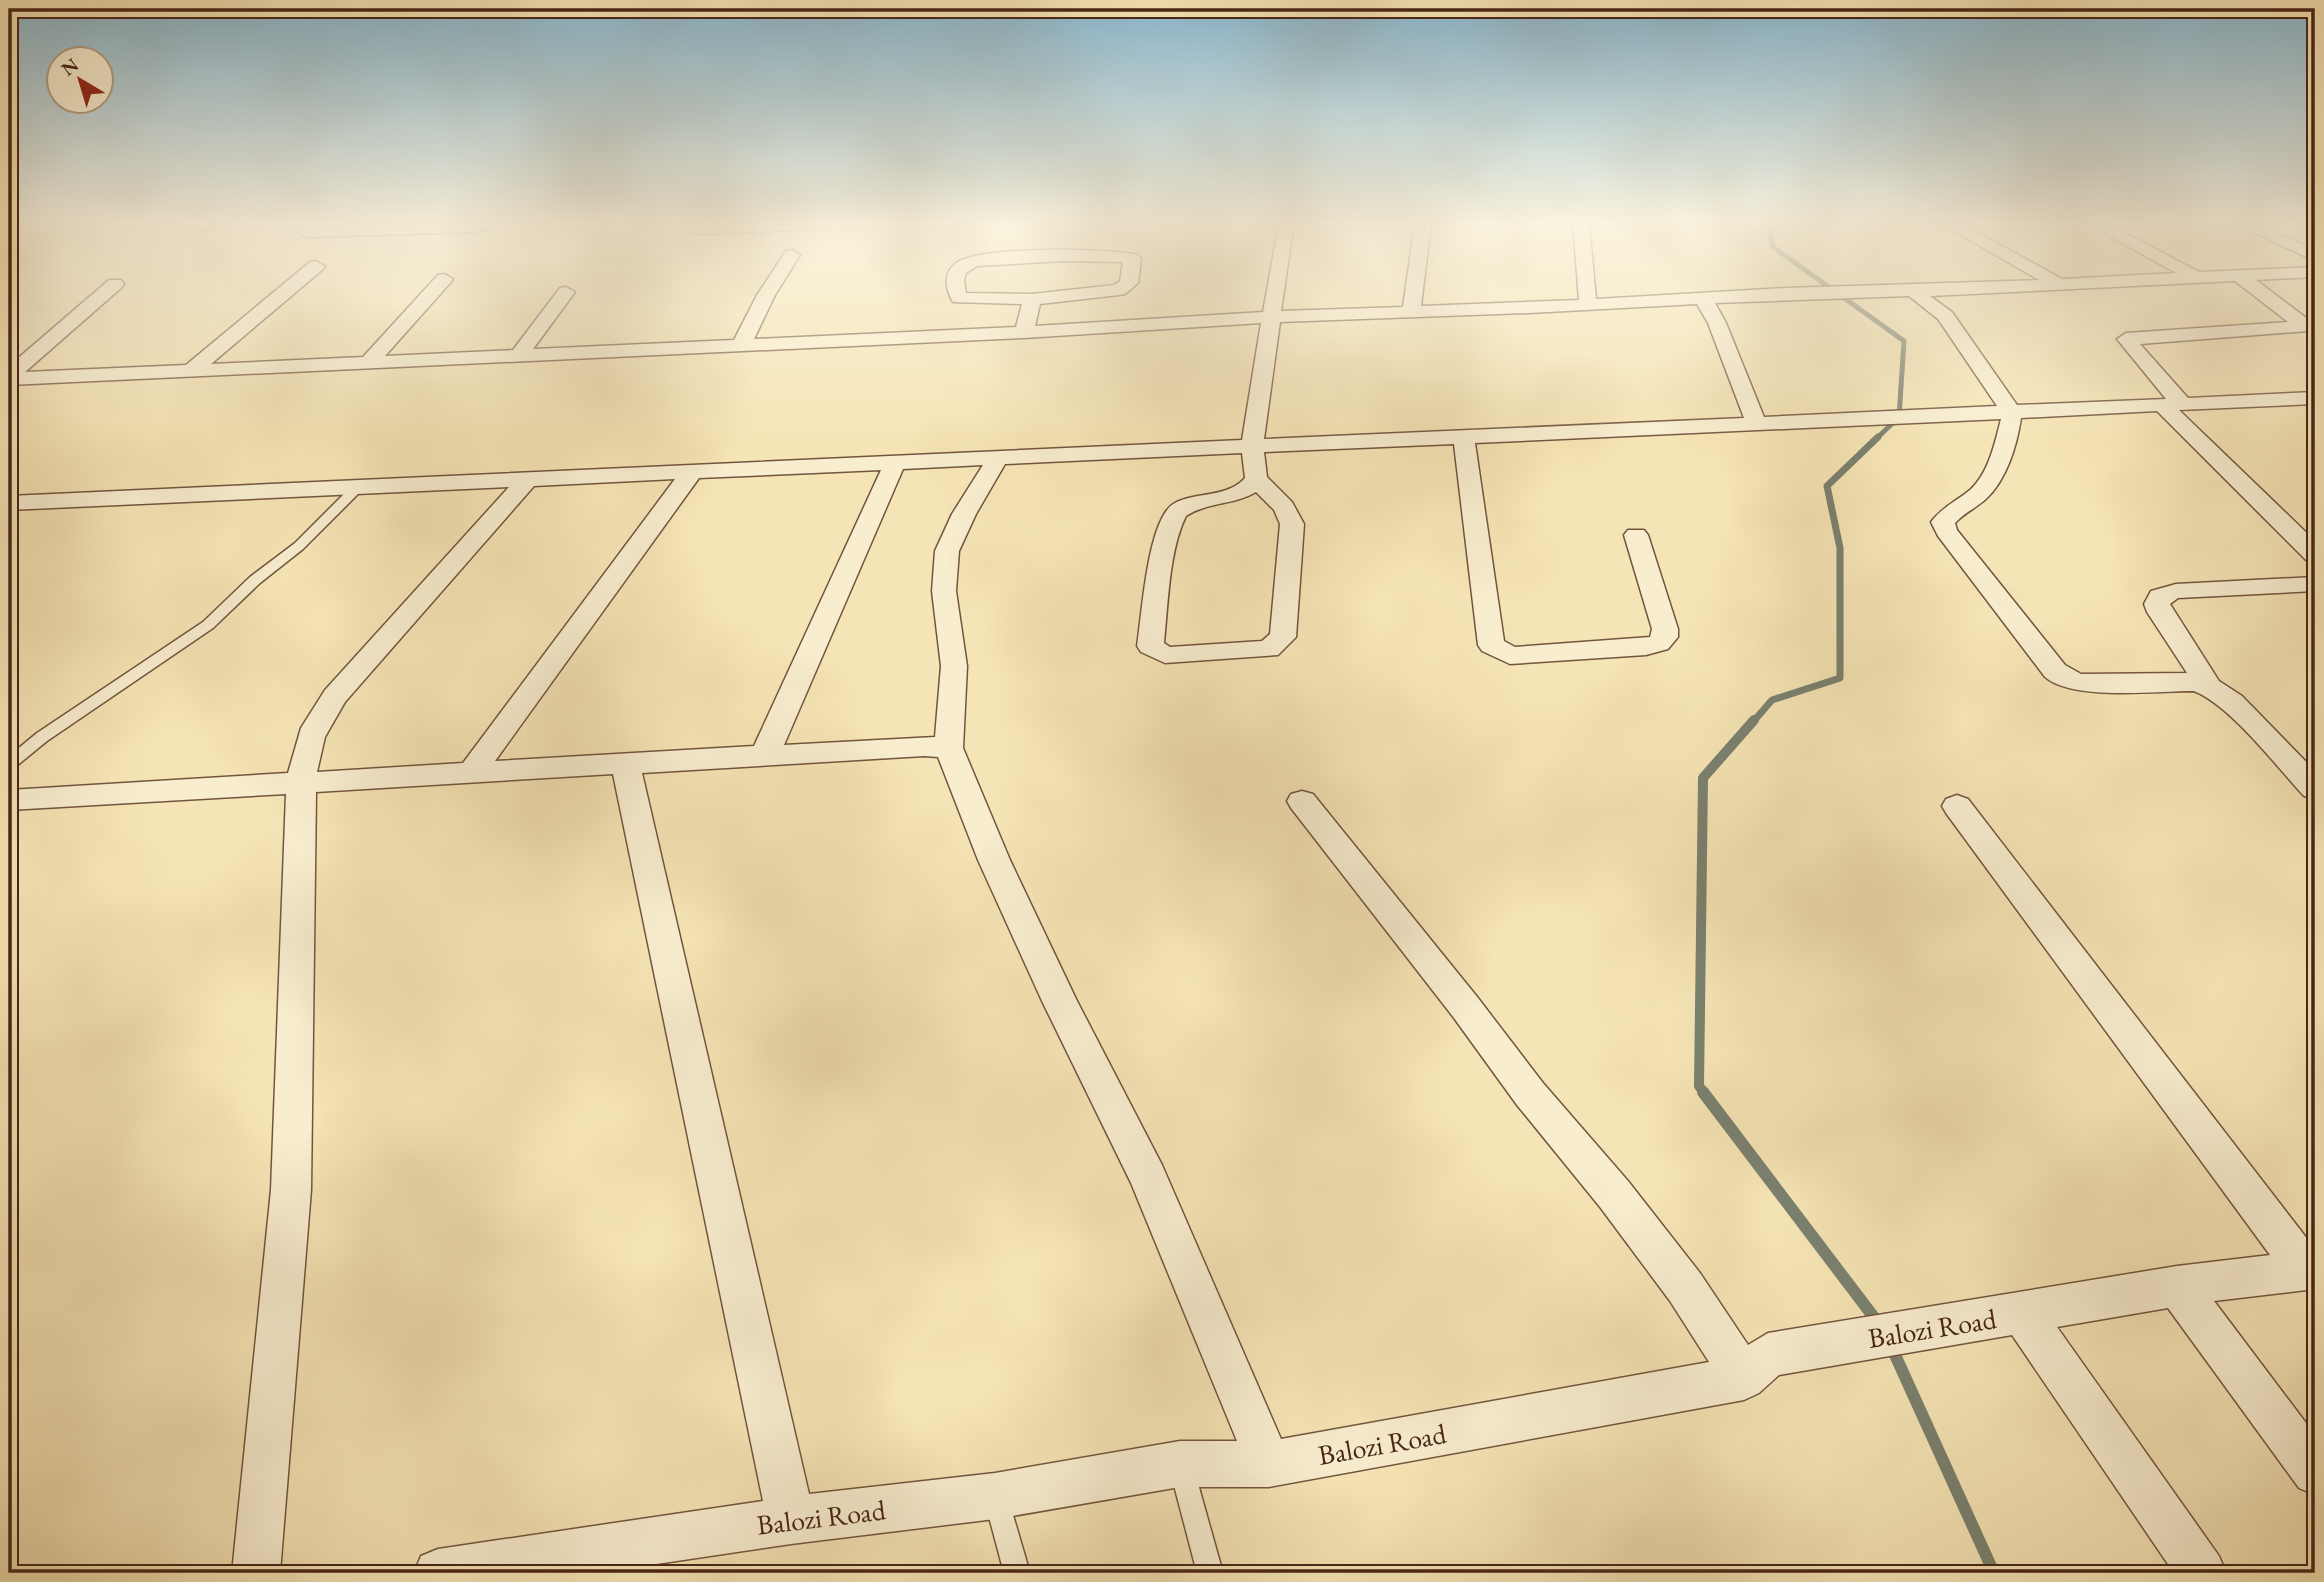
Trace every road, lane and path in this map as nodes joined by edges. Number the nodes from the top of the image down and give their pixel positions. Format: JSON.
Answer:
{"nodes":[{"id":1,"x":100,"y":297,"type":"edge"},
{"id":2,"x":279,"y":297,"type":"edge"},
{"id":3,"x":427,"y":297,"type":"edge"},
{"id":4,"x":562,"y":297,"type":"edge"},
{"id":5,"x":765,"y":297,"type":"edge"},
{"id":6,"x":957,"y":297,"type":"edge"},
{"id":7,"x":1053,"y":297,"type":"edge"},
{"id":8,"x":1275,"y":297,"type":"edge"},
{"id":9,"x":1413,"y":297,"type":"edge"},
{"id":10,"x":1587,"y":297,"type":"edge"},
{"id":11,"x":1722,"y":297,"type":"edge"},
{"id":12,"x":1921,"y":297,"type":"edge"},
{"id":13,"x":2267,"y":297,"type":"edge"},
{"id":14,"x":1703,"y":298,"type":"junction"},
{"id":15,"x":1032,"y":299,"type":"junction"},
{"id":16,"x":1588,"y":305,"type":"junction"},
{"id":17,"x":1411,"y":312,"type":"junction"},
{"id":18,"x":1272,"y":317,"type":"junction"},
{"id":19,"x":1024,"y":332,"type":"junction"},
{"id":20,"x":742,"y":344,"type":"junction"},
{"id":21,"x":517,"y":356,"type":"junction"},
{"id":22,"x":370,"y":361,"type":"junction"},
{"id":23,"x":194,"y":369,"type":"junction"},
{"id":24,"x":9,"y":377,"type":"edge"},
{"id":25,"x":2315,"y":398,"type":"edge"},
{"id":26,"x":2172,"y":405,"type":"junction"},
{"id":27,"x":2011,"y":412,"type":"junction"},
{"id":28,"x":1756,"y":423,"type":"junction"},
{"id":29,"x":1464,"y":437,"type":"junction"},
{"id":30,"x":1252,"y":446,"type":"junction"},
{"id":31,"x":998,"y":458,"type":"junction"},
{"id":32,"x":895,"y":463,"type":"junction"},
{"id":33,"x":692,"y":472,"type":"junction"},
{"id":34,"x":528,"y":479,"type":"junction"},
{"id":35,"x":1256,"y":479,"type":"junction"},
{"id":36,"x":358,"y":487,"type":"junction"},
{"id":37,"x":9,"y":503,"type":"edge"},
{"id":38,"x":1636,"y":535,"type":"dead end"},
{"id":39,"x":2315,"y":555,"type":"edge"},
{"id":40,"x":2315,"y":584,"type":"edge"},
{"id":41,"x":2208,"y":685,"type":"junction"},
{"id":42,"x":949,"y":748,"type":"junction"},
{"id":43,"x":765,"y":754,"type":"junction"},
{"id":44,"x":625,"y":762,"type":"junction"},
{"id":45,"x":9,"y":764,"type":"edge"},
{"id":46,"x":471,"y":773,"type":"junction"},
{"id":47,"x":301,"y":784,"type":"junction"},
{"id":48,"x":2315,"y":789,"type":"edge"},
{"id":49,"x":9,"y":800,"type":"edge"},
{"id":50,"x":1302,"y":801,"type":"dead end"},
{"id":51,"x":1957,"y":806,"type":"dead end"},
{"id":52,"x":2310,"y":1269,"type":"edge"},
{"id":53,"x":2177,"y":1286,"type":"junction"},
{"id":54,"x":2023,"y":1314,"type":"junction"},
{"id":55,"x":1756,"y":1367,"type":"junction"},
{"id":56,"x":1180,"y":1464,"type":"junction"},
{"id":57,"x":1269,"y":1464,"type":"junction"},
{"id":58,"x":2315,"y":1472,"type":"edge"},
{"id":59,"x":995,"y":1496,"type":"junction"},
{"id":60,"x":791,"y":1520,"type":"junction"},
{"id":61,"x":256,"y":1573,"type":"edge"},
{"id":62,"x":438,"y":1573,"type":"edge"},
{"id":63,"x":1017,"y":1573,"type":"edge"},
{"id":64,"x":1210,"y":1573,"type":"edge"},
{"id":65,"x":2202,"y":1573,"type":"edge"}],
"edges":[{"from":1,"to":24,"type":"street"},
{"from":2,"to":23,"type":"street"},
{"from":3,"to":22,"type":"street"},
{"from":4,"to":21,"type":"street"},
{"from":5,"to":20,"type":"street"},
{"from":6,"to":15,"type":"street"},
{"from":7,"to":15,"type":"street"},
{"from":8,"to":18,"type":"street"},
{"from":9,"to":17,"type":"street"},
{"from":10,"to":16,"type":"street"},
{"from":11,"to":14,"type":"street"},
{"from":12,"to":27,"type":"street"},
{"from":13,"to":26,"type":"street"},
{"from":14,"to":16,"type":"street"},
{"from":14,"to":28,"type":"street"},
{"from":15,"to":19,"type":"street"},
{"from":16,"to":17,"type":"street"},
{"from":17,"to":18,"type":"street"},
{"from":18,"to":19,"type":"street"},
{"from":18,"to":30,"type":"street"},
{"from":19,"to":20,"type":"street"},
{"from":20,"to":21,"type":"street"},
{"from":21,"to":22,"type":"street"},
{"from":22,"to":23,"type":"street"},
{"from":23,"to":24,"type":"street"},
{"from":25,"to":26,"type":"street"},
{"from":26,"to":27,"type":"street"},
{"from":26,"to":39,"type":"street"},
{"from":27,"to":28,"type":"street"},
{"from":27,"to":41,"type":"street"},
{"from":28,"to":29,"type":"street"},
{"from":29,"to":30,"type":"street"},
{"from":29,"to":38,"type":"street"},
{"from":30,"to":31,"type":"street"},
{"from":30,"to":35,"type":"street"},
{"from":31,"to":32,"type":"street"},
{"from":31,"to":42,"type":"street"},
{"from":32,"to":33,"type":"street"},
{"from":32,"to":43,"type":"street"},
{"from":33,"to":34,"type":"street"},
{"from":33,"to":46,"type":"street"},
{"from":34,"to":36,"type":"street"},
{"from":34,"to":47,"type":"street"},
{"from":35,"to":35,"type":"street"},
{"from":36,"to":37,"type":"street"},
{"from":36,"to":45,"type":"lane"},
{"from":40,"to":41,"type":"street"},
{"from":41,"to":48,"type":"street"},
{"from":42,"to":43,"type":"street"},
{"from":42,"to":57,"type":"street"},
{"from":43,"to":44,"type":"street"},
{"from":44,"to":46,"type":"street"},
{"from":44,"to":60,"type":"street"},
{"from":46,"to":47,"type":"street"},
{"from":47,"to":49,"type":"street"},
{"from":47,"to":61,"type":"street"},
{"from":50,"to":55,"type":"street"},
{"from":51,"to":52,"type":"street"},
{"from":52,"to":53,"type":"street","name":"Balozi Road"},
{"from":53,"to":54,"type":"street","name":"Balozi Road"},
{"from":53,"to":58,"type":"street"},
{"from":54,"to":55,"type":"street","name":"Balozi Road"},
{"from":54,"to":65,"type":"street"},
{"from":55,"to":57,"type":"street","name":"Balozi Road"},
{"from":56,"to":57,"type":"street","name":"Balozi Road"},
{"from":56,"to":59,"type":"street","name":"Balozi Road"},
{"from":56,"to":64,"type":"lane"},
{"from":59,"to":60,"type":"street","name":"Balozi Road"},
{"from":59,"to":63,"type":"lane"},
{"from":60,"to":62,"type":"street","name":"Balozi Road"}]}
